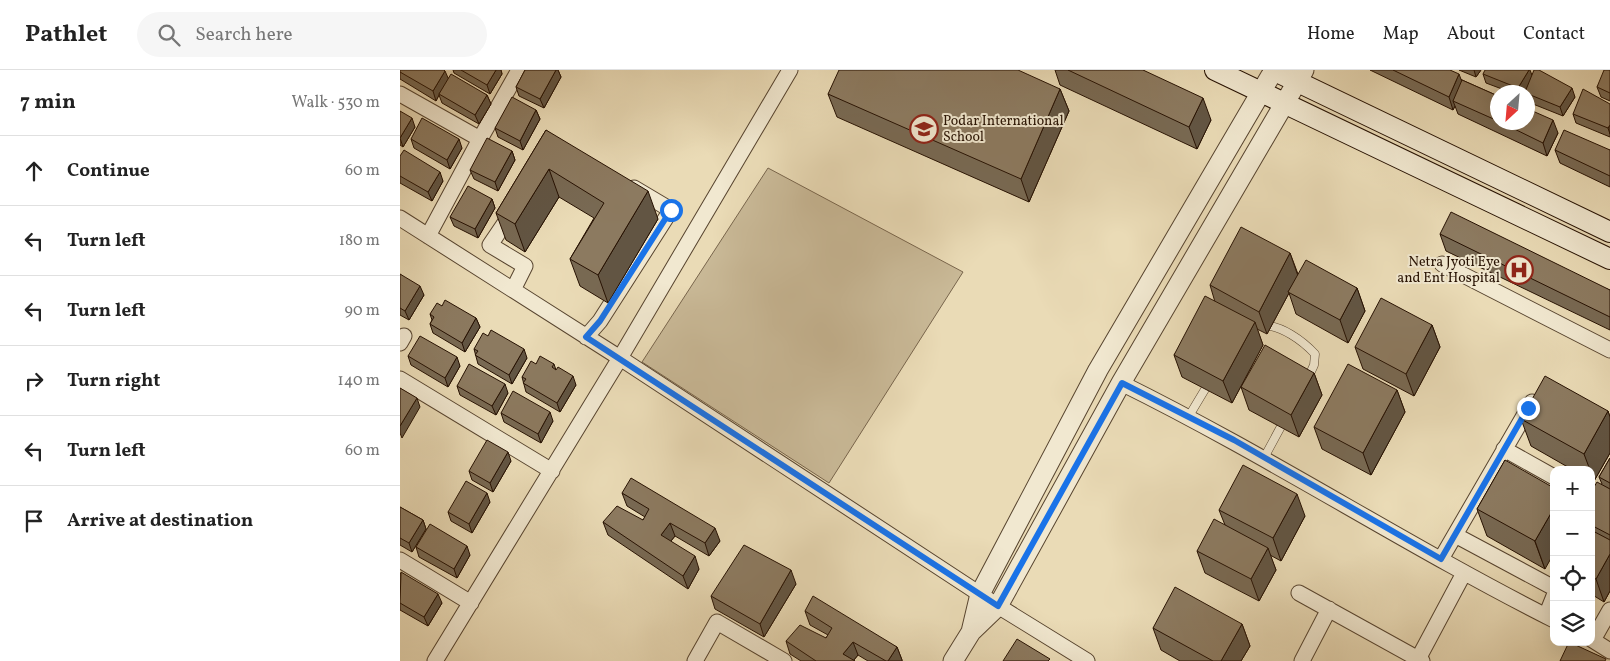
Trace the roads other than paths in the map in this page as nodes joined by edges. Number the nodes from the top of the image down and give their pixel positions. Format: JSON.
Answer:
{"nodes":[{"id":1,"x":519,"y":70,"type":"edge"},
{"id":2,"x":790,"y":70,"type":"edge"},
{"id":3,"x":1215,"y":70,"type":"edge"},
{"id":4,"x":1273,"y":70,"type":"edge"},
{"id":5,"x":1300,"y":76,"type":"edge"},
{"id":6,"x":1260,"y":91,"type":"junction"},
{"id":7,"x":400,"y":94,"type":"edge"},
{"id":8,"x":1284,"y":103,"type":"junction"},
{"id":9,"x":480,"y":139,"type":"junction"},
{"id":10,"x":623,"y":182,"type":"edge"},
{"id":11,"x":522,"y":198,"type":"edge"},
{"id":12,"x":400,"y":218,"type":"edge"},
{"id":13,"x":1610,"y":232,"type":"edge"},
{"id":14,"x":428,"y":236,"type":"junction"},
{"id":15,"x":1610,"y":259,"type":"edge"},
{"id":16,"x":1442,"y":264,"type":"dead end"},
{"id":17,"x":513,"y":290,"type":"junction"},
{"id":18,"x":1254,"y":325,"type":"edge"},
{"id":19,"x":586,"y":337,"type":"junction"},
{"id":20,"x":1610,"y":350,"type":"edge"},
{"id":21,"x":620,"y":358,"type":"junction"},
{"id":22,"x":1214,"y":374,"type":"edge"},
{"id":23,"x":400,"y":378,"type":"edge"},
{"id":24,"x":1122,"y":383,"type":"junction"},
{"id":25,"x":1303,"y":386,"type":"edge"},
{"id":26,"x":1547,"y":396,"type":"edge"},
{"id":27,"x":1290,"y":410,"type":"edge"},
{"id":28,"x":1188,"y":416,"type":"junction"},
{"id":29,"x":1504,"y":449,"type":"junction"},
{"id":30,"x":1264,"y":458,"type":"junction"},
{"id":31,"x":552,"y":471,"type":"junction"},
{"id":32,"x":1550,"y":475,"type":"edge"},
{"id":33,"x":1455,"y":535,"type":"junction"},
{"id":34,"x":1441,"y":559,"type":"junction"},
{"id":35,"x":400,"y":560,"type":"edge"},
{"id":36,"x":1464,"y":573,"type":"junction"},
{"id":37,"x":1550,"y":586,"type":"edge"},
{"id":38,"x":1299,"y":593,"type":"dead end"},
{"id":39,"x":980,"y":594,"type":"junction"},
{"id":40,"x":471,"y":604,"type":"junction"},
{"id":41,"x":998,"y":606,"type":"junction"},
{"id":42,"x":1329,"y":609,"type":"junction"},
{"id":43,"x":1610,"y":610,"type":"edge"},
{"id":44,"x":1550,"y":618,"type":"edge"},
{"id":45,"x":971,"y":632,"type":"junction"},
{"id":46,"x":1595,"y":635,"type":"edge"},
{"id":47,"x":1595,"y":642,"type":"edge"},
{"id":48,"x":1610,"y":651,"type":"edge"},
{"id":49,"x":1419,"y":660,"type":"edge"},
{"id":50,"x":435,"y":661,"type":"edge"},
{"id":51,"x":695,"y":661,"type":"edge"},
{"id":52,"x":784,"y":661,"type":"edge"},
{"id":53,"x":953,"y":661,"type":"edge"},
{"id":54,"x":1087,"y":661,"type":"edge"},
{"id":55,"x":1302,"y":661,"type":"edge"}],
"edges":[{"from":1,"to":9,"type":"street"},
{"from":2,"to":21,"type":"street"},
{"from":3,"to":6,"type":"main road"},
{"from":4,"to":5,"type":"main road"},
{"from":4,"to":6,"type":"street"},
{"from":5,"to":8,"type":"street"},
{"from":5,"to":13,"type":"main road"},
{"from":6,"to":8,"type":"main road"},
{"from":6,"to":39,"type":"street"},
{"from":7,"to":9,"type":"street"},
{"from":8,"to":15,"type":"main road"},
{"from":8,"to":24,"type":"street"},
{"from":9,"to":14,"type":"street"},
{"from":10,"to":19,"type":"street"},
{"from":11,"to":17,"type":"street"},
{"from":12,"to":14,"type":"street"},
{"from":14,"to":17,"type":"street"},
{"from":16,"to":20,"type":"street"},
{"from":17,"to":19,"type":"street"},
{"from":18,"to":25,"type":"lane"},
{"from":19,"to":21,"type":"street"},
{"from":21,"to":31,"type":"street"},
{"from":21,"to":39,"type":"street"},
{"from":22,"to":28,"type":"lane"},
{"from":23,"to":31,"type":"street"},
{"from":24,"to":28,"type":"street"},
{"from":24,"to":41,"type":"street"},
{"from":26,"to":29,"type":"street"},
{"from":27,"to":30,"type":"lane"},
{"from":28,"to":30,"type":"street"},
{"from":29,"to":32,"type":"street"},
{"from":29,"to":33,"type":"street"},
{"from":30,"to":34,"type":"street"},
{"from":31,"to":40,"type":"street"},
{"from":33,"to":34,"type":"street"},
{"from":33,"to":37,"type":"street"},
{"from":34,"to":36,"type":"street"},
{"from":35,"to":40,"type":"street"},
{"from":36,"to":44,"type":"street"},
{"from":36,"to":49,"type":"street"},
{"from":38,"to":42,"type":"street"},
{"from":39,"to":41,"type":"street"},
{"from":39,"to":45,"type":"street"},
{"from":40,"to":50,"type":"street"},
{"from":41,"to":45,"type":"street"},
{"from":41,"to":54,"type":"street"},
{"from":42,"to":49,"type":"street"},
{"from":42,"to":55,"type":"street"},
{"from":43,"to":46,"type":"street"},
{"from":45,"to":53,"type":"street"},
{"from":47,"to":48,"type":"street"},
{"from":51,"to":52,"type":"street"}]}
